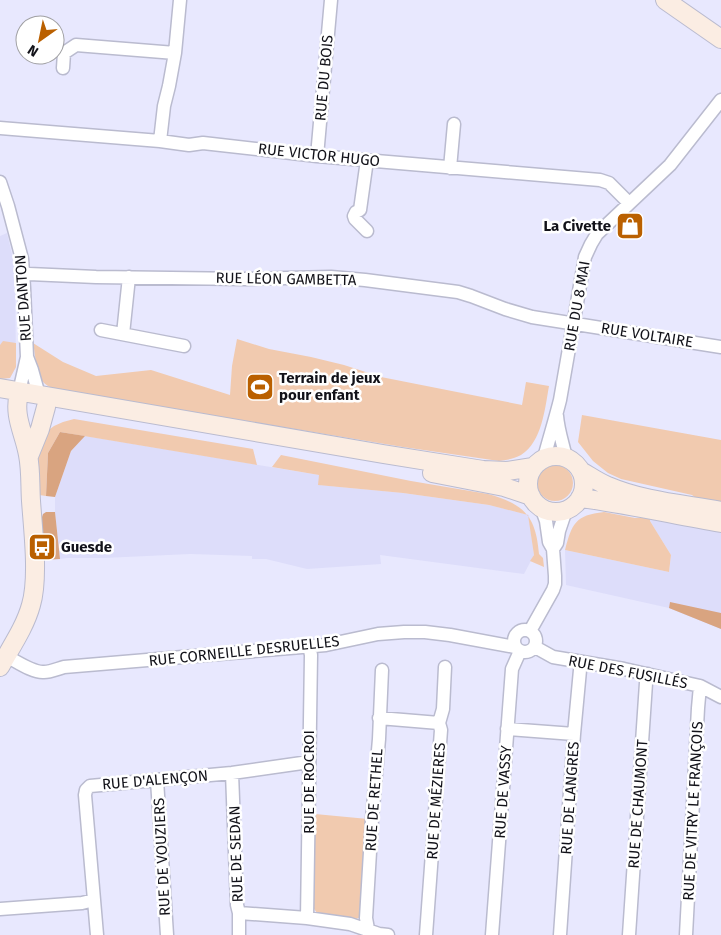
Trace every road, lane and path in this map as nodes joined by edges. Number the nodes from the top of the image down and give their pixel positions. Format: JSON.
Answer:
{"nodes":[{"id":1,"x":180,"y":0,"type":"edge"},
{"id":2,"x":331,"y":0,"type":"edge"},
{"id":3,"x":665,"y":0,"type":"edge"},
{"id":4,"x":684,"y":0,"type":"edge"},
{"id":5,"x":721,"y":25,"type":"edge"},
{"id":6,"x":721,"y":39,"type":"edge"},
{"id":7,"x":175,"y":54,"type":"junction"},
{"id":8,"x":63,"y":68,"type":"dead end"},
{"id":9,"x":721,"y":100,"type":"edge"},
{"id":10,"x":454,"y":124,"type":"dead end"},
{"id":11,"x":0,"y":128,"type":"edge"},
{"id":12,"x":160,"y":141,"type":"junction"},
{"id":13,"x":317,"y":156,"type":"junction"},
{"id":14,"x":367,"y":160,"type":"junction"},
{"id":15,"x":450,"y":168,"type":"junction"},
{"id":16,"x":0,"y":182,"type":"edge"},
{"id":17,"x":629,"y":203,"type":"junction"},
{"id":18,"x":367,"y":231,"type":"dead end"},
{"id":19,"x":23,"y":275,"type":"junction"},
{"id":20,"x":129,"y":277,"type":"junction"},
{"id":21,"x":573,"y":322,"type":"junction"},
{"id":22,"x":101,"y":330,"type":"dead end"},
{"id":23,"x":123,"y":334,"type":"junction"},
{"id":24,"x":184,"y":346,"type":"dead end"},
{"id":25,"x":721,"y":347,"type":"edge"},
{"id":26,"x":27,"y":357,"type":"junction"},
{"id":27,"x":0,"y":388,"type":"edge"},
{"id":28,"x":12,"y":398,"type":"edge"},
{"id":29,"x":43,"y":401,"type":"junction"},
{"id":30,"x":557,"y":413,"type":"junction"},
{"id":31,"x":28,"y":456,"type":"junction"},
{"id":32,"x":566,"y":458,"type":"junction"},
{"id":33,"x":539,"y":463,"type":"junction"},
{"id":34,"x":581,"y":470,"type":"junction"},
{"id":35,"x":580,"y":498,"type":"junction"},
{"id":36,"x":536,"y":501,"type":"junction"},
{"id":37,"x":566,"y":510,"type":"junction"},
{"id":38,"x":721,"y":511,"type":"edge"},
{"id":39,"x":721,"y":523,"type":"edge"},
{"id":40,"x":552,"y":549,"type":"junction"},
{"id":41,"x":530,"y":630,"type":"junction"},
{"id":42,"x":517,"y":644,"type":"junction"},
{"id":43,"x":309,"y":646,"type":"junction"},
{"id":44,"x":535,"y":647,"type":"junction"},
{"id":45,"x":3,"y":661,"type":"edge"},
{"id":46,"x":582,"y":662,"type":"junction"},
{"id":47,"x":445,"y":667,"type":"dead end"},
{"id":48,"x":382,"y":670,"type":"dead end"},
{"id":49,"x":648,"y":674,"type":"junction"},
{"id":50,"x":700,"y":686,"type":"junction"},
{"id":51,"x":721,"y":697,"type":"edge"},
{"id":52,"x":379,"y":718,"type":"junction"},
{"id":53,"x":439,"y":723,"type":"junction"},
{"id":54,"x":507,"y":729,"type":"junction"},
{"id":55,"x":574,"y":734,"type":"junction"},
{"id":56,"x":309,"y":762,"type":"junction"},
{"id":57,"x":232,"y":773,"type":"junction"},
{"id":58,"x":158,"y":780,"type":"junction"},
{"id":59,"x":94,"y":900,"type":"junction"},
{"id":60,"x":0,"y":909,"type":"edge"},
{"id":61,"x":239,"y":913,"type":"junction"},
{"id":62,"x":307,"y":918,"type":"junction"},
{"id":63,"x":369,"y":932,"type":"edge"},
{"id":64,"x":97,"y":935,"type":"edge"},
{"id":65,"x":167,"y":935,"type":"edge"},
{"id":66,"x":238,"y":935,"type":"edge"},
{"id":67,"x":388,"y":935,"type":"edge"},
{"id":68,"x":426,"y":935,"type":"edge"},
{"id":69,"x":492,"y":935,"type":"edge"},
{"id":70,"x":560,"y":935,"type":"edge"},
{"id":71,"x":629,"y":935,"type":"edge"},
{"id":72,"x":686,"y":935,"type":"edge"}],
"edges":[{"from":1,"to":7,"type":"street"},
{"from":2,"to":13,"type":"street","name":"RUE DU BOIS"},
{"from":3,"to":6,"type":"main road"},
{"from":4,"to":5,"type":"main road"},
{"from":7,"to":8,"type":"street"},
{"from":7,"to":12,"type":"street"},
{"from":9,"to":17,"type":"street","name":"RUE DU 8 MAI"},
{"from":10,"to":15,"type":"street"},
{"from":11,"to":12,"type":"street","name":"RUE VICTOR HUGO"},
{"from":12,"to":13,"type":"street","name":"RUE VICTOR HUGO"},
{"from":13,"to":14,"type":"street","name":"RUE VICTOR HUGO"},
{"from":14,"to":15,"type":"street","name":"RUE VICTOR HUGO"},
{"from":14,"to":18,"type":"street"},
{"from":15,"to":17,"type":"street","name":"RUE VICTOR HUGO"},
{"from":16,"to":19,"type":"street","name":"RUE DANTON"},
{"from":17,"to":21,"type":"street","name":"RUE DU 8 MAI"},
{"from":19,"to":20,"type":"street","name":"RUE LÉON GAMBETTA"},
{"from":19,"to":26,"type":"street","name":"RUE DANTON"},
{"from":20,"to":21,"type":"street","name":"RUE LÉON GAMBETTA"},
{"from":20,"to":23,"type":"street"},
{"from":21,"to":25,"type":"street","name":"RUE VOLTAIRE"},
{"from":21,"to":30,"type":"street","name":"RUE DU 8 MAI"},
{"from":22,"to":23,"type":"street"},
{"from":23,"to":24,"type":"street"},
{"from":26,"to":28,"type":"street","name":"RUE DANTON"},
{"from":26,"to":29,"type":"street","name":"RUE DANTON"},
{"from":27,"to":28,"type":"main road"},
{"from":28,"to":29,"type":"main road"},
{"from":28,"to":31,"type":"main road"},
{"from":29,"to":31,"type":"main road"},
{"from":29,"to":33,"type":"main road"},
{"from":29,"to":36,"type":"main road"},
{"from":30,"to":32,"type":"street","name":"RUE DU 8 MAI"},
{"from":30,"to":33,"type":"street","name":"RUE DU 8 MAI"},
{"from":31,"to":45,"type":"main road"},
{"from":32,"to":33,"type":"main road"},
{"from":32,"to":34,"type":"main road"},
{"from":33,"to":36,"type":"main road"},
{"from":34,"to":35,"type":"main road"},
{"from":34,"to":38,"type":"main road"},
{"from":35,"to":37,"type":"main road"},
{"from":35,"to":39,"type":"main road"},
{"from":36,"to":37,"type":"main road"},
{"from":36,"to":40,"type":"street"},
{"from":37,"to":40,"type":"street"},
{"from":40,"to":41,"type":"street"},
{"from":41,"to":42,"type":"street"},
{"from":41,"to":44,"type":"street"},
{"from":42,"to":43,"type":"street","name":"RUE CORNEILLE DESRUELLES"},
{"from":42,"to":44,"type":"street"},
{"from":42,"to":54,"type":"street","name":"RUE DE VASSY"},
{"from":43,"to":45,"type":"street","name":"RUE CORNEILLE DESRUELLES"},
{"from":43,"to":56,"type":"street","name":"RUE DE ROCROI"},
{"from":44,"to":46,"type":"street","name":"RUE DES FUSILLÉS"},
{"from":46,"to":49,"type":"street","name":"RUE DES FUSILLÉS"},
{"from":46,"to":55,"type":"street","name":"RUE DE LANGRES"},
{"from":47,"to":53,"type":"street","name":"RUE DE MÉZIERES"},
{"from":48,"to":52,"type":"street","name":"RUE DE RETHEL"},
{"from":49,"to":50,"type":"street","name":"RUE DES FUSILLÉS"},
{"from":49,"to":71,"type":"street","name":"RUE DE CHAUMONT"},
{"from":50,"to":51,"type":"street","name":"RUE DES FUSILLÉS"},
{"from":50,"to":72,"type":"street","name":"RUE DE VITRY LE FRANÇOIS"},
{"from":52,"to":53,"type":"street"},
{"from":52,"to":63,"type":"street","name":"RUE DE RETHEL"},
{"from":53,"to":68,"type":"street","name":"RUE DE MÉZIERES"},
{"from":54,"to":55,"type":"street"},
{"from":54,"to":69,"type":"street","name":"RUE DE VASSY"},
{"from":55,"to":70,"type":"street","name":"RUE DE LANGRES"},
{"from":56,"to":57,"type":"street","name":"RUE D'ALENÇON"},
{"from":56,"to":62,"type":"street","name":"RUE DE ROCROI"},
{"from":57,"to":58,"type":"street","name":"RUE D'ALENÇON"},
{"from":57,"to":61,"type":"street","name":"RUE DE SEDAN"},
{"from":58,"to":59,"type":"street","name":"RUE D'ALENÇON"},
{"from":58,"to":65,"type":"street","name":"RUE DE VOUZIERS"},
{"from":59,"to":60,"type":"street"},
{"from":59,"to":64,"type":"street","name":"RUE D'ALENÇON"},
{"from":61,"to":62,"type":"street"},
{"from":61,"to":66,"type":"street","name":"RUE DE SEDAN"},
{"from":62,"to":63,"type":"street"},
{"from":63,"to":67,"type":"street"}]}
